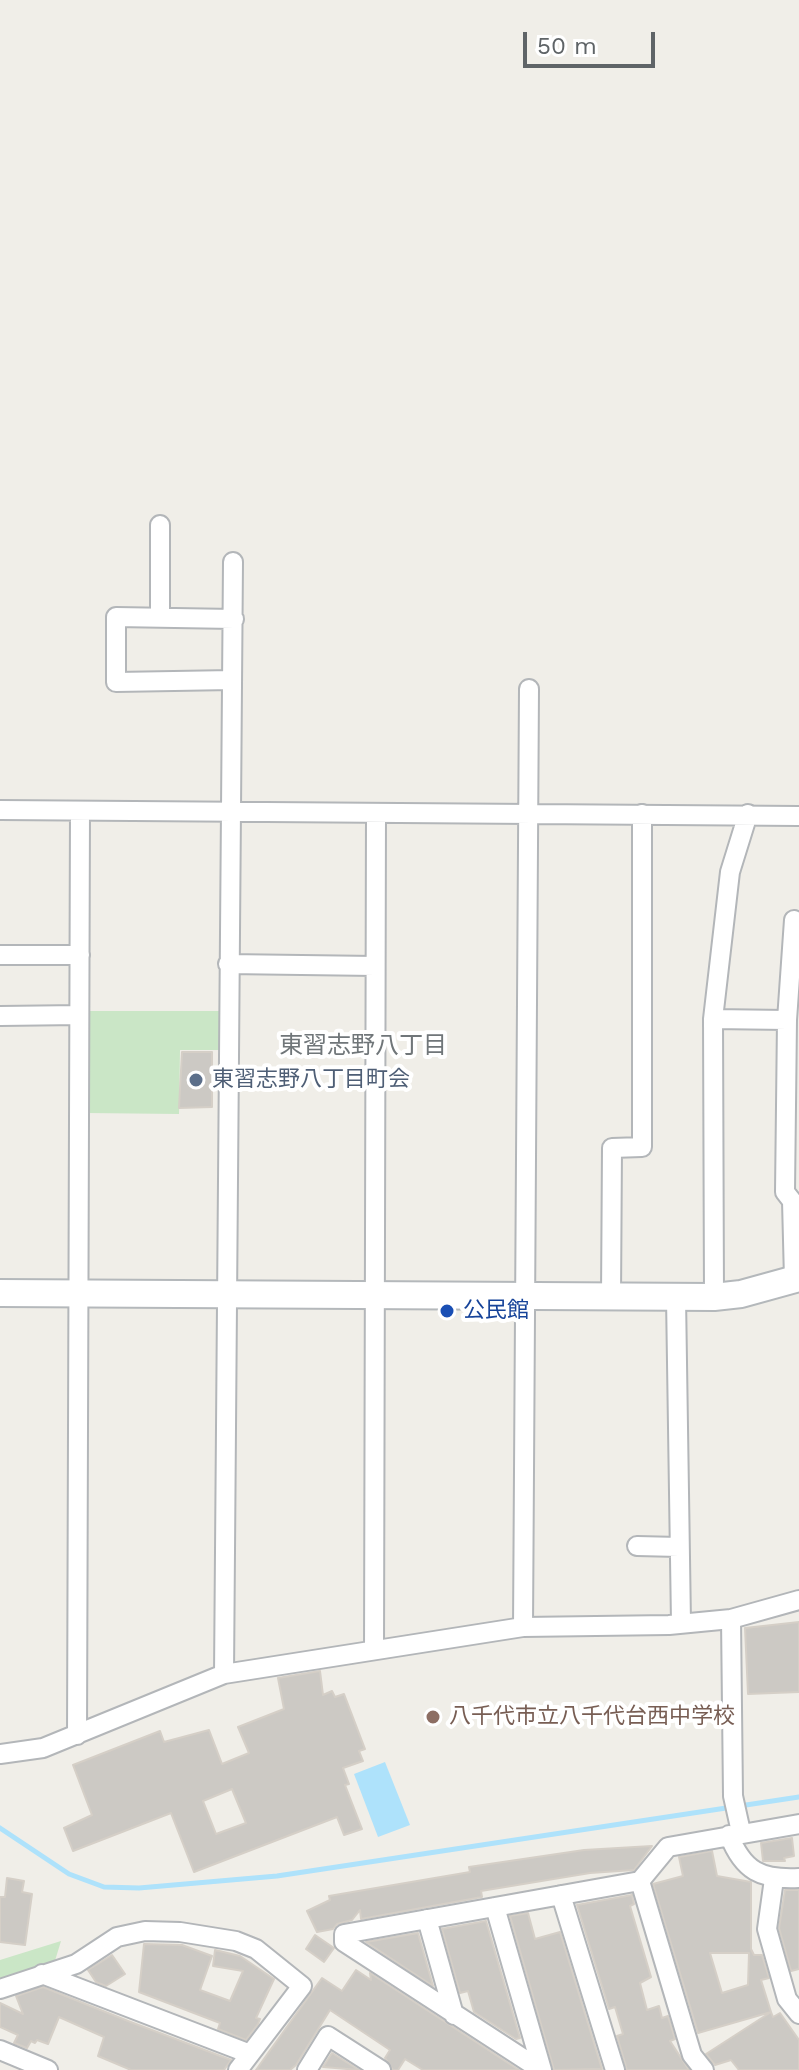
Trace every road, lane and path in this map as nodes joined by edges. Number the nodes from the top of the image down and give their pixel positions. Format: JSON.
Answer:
{"nodes":[{"id":1,"x":160,"y":525,"type":"dead end"},
{"id":2,"x":233,"y":562,"type":"dead end"},
{"id":3,"x":160,"y":615,"type":"junction"},
{"id":4,"x":234,"y":619,"type":"junction"},
{"id":5,"x":232,"y":680,"type":"junction"},
{"id":6,"x":529,"y":689,"type":"dead end"},
{"id":7,"x":0,"y":810,"type":"edge"},
{"id":8,"x":80,"y":811,"type":"junction"},
{"id":9,"x":228,"y":812,"type":"junction"},
{"id":10,"x":376,"y":813,"type":"junction"},
{"id":11,"x":528,"y":814,"type":"junction"},
{"id":12,"x":642,"y":814,"type":"junction"},
{"id":13,"x":748,"y":814,"type":"junction"},
{"id":14,"x":799,"y":816,"type":"edge"},
{"id":15,"x":794,"y":920,"type":"dead end"},
{"id":16,"x":0,"y":955,"type":"edge"},
{"id":17,"x":80,"y":955,"type":"junction"},
{"id":18,"x":228,"y":964,"type":"junction"},
{"id":19,"x":375,"y":966,"type":"junction"},
{"id":20,"x":79,"y":1015,"type":"junction"},
{"id":21,"x":0,"y":1016,"type":"edge"},
{"id":22,"x":713,"y":1019,"type":"junction"},
{"id":23,"x":787,"y":1020,"type":"junction"},
{"id":24,"x":797,"y":1278,"type":"edge"},
{"id":25,"x":0,"y":1293,"type":"edge"},
{"id":26,"x":78,"y":1294,"type":"junction"},
{"id":27,"x":372,"y":1295,"type":"junction"},
{"id":28,"x":525,"y":1295,"type":"junction"},
{"id":29,"x":226,"y":1296,"type":"junction"},
{"id":30,"x":611,"y":1297,"type":"junction"},
{"id":31,"x":676,"y":1297,"type":"junction"},
{"id":32,"x":714,"y":1297,"type":"junction"},
{"id":33,"x":637,"y":1546,"type":"dead end"},
{"id":34,"x":679,"y":1547,"type":"junction"},
{"id":35,"x":799,"y":1600,"type":"edge"},
{"id":36,"x":731,"y":1619,"type":"junction"},
{"id":37,"x":681,"y":1623,"type":"junction"},
{"id":38,"x":523,"y":1627,"type":"junction"},
{"id":39,"x":374,"y":1649,"type":"junction"},
{"id":40,"x":224,"y":1674,"type":"junction"},
{"id":41,"x":77,"y":1735,"type":"junction"},
{"id":42,"x":0,"y":1754,"type":"edge"},
{"id":43,"x":799,"y":1824,"type":"edge"},
{"id":44,"x":736,"y":1827,"type":"junction"},
{"id":45,"x":799,"y":1878,"type":"edge"},
{"id":46,"x":774,"y":1879,"type":"junction"},
{"id":47,"x":640,"y":1881,"type":"junction"},
{"id":48,"x":561,"y":1895,"type":"junction"},
{"id":49,"x":495,"y":1907,"type":"junction"},
{"id":50,"x":427,"y":1919,"type":"junction"},
{"id":51,"x":42,"y":1974,"type":"junction"},
{"id":52,"x":0,"y":1989,"type":"edge"},
{"id":53,"x":799,"y":2014,"type":"edge"},
{"id":54,"x":454,"y":2015,"type":"junction"},
{"id":55,"x":250,"y":2054,"type":"junction"},
{"id":56,"x":1,"y":2056,"type":"edge"},
{"id":57,"x":48,"y":2070,"type":"edge"},
{"id":58,"x":238,"y":2070,"type":"edge"},
{"id":59,"x":307,"y":2070,"type":"edge"},
{"id":60,"x":381,"y":2070,"type":"edge"},
{"id":61,"x":542,"y":2070,"type":"edge"},
{"id":62,"x":615,"y":2070,"type":"edge"},
{"id":63,"x":704,"y":2070,"type":"edge"}],
"edges":[{"from":1,"to":3,"type":"street"},
{"from":2,"to":4,"type":"street"},
{"from":3,"to":4,"type":"street"},
{"from":3,"to":5,"type":"street"},
{"from":4,"to":5,"type":"street"},
{"from":5,"to":9,"type":"street"},
{"from":6,"to":11,"type":"street"},
{"from":7,"to":8,"type":"street"},
{"from":8,"to":9,"type":"street"},
{"from":8,"to":17,"type":"street"},
{"from":9,"to":10,"type":"street"},
{"from":9,"to":18,"type":"street"},
{"from":10,"to":11,"type":"street"},
{"from":10,"to":19,"type":"street"},
{"from":11,"to":12,"type":"street"},
{"from":11,"to":28,"type":"street"},
{"from":12,"to":13,"type":"street"},
{"from":12,"to":30,"type":"street"},
{"from":13,"to":14,"type":"street"},
{"from":13,"to":22,"type":"street"},
{"from":15,"to":23,"type":"street"},
{"from":16,"to":17,"type":"street"},
{"from":17,"to":20,"type":"street"},
{"from":18,"to":19,"type":"street"},
{"from":18,"to":29,"type":"street"},
{"from":19,"to":27,"type":"street"},
{"from":20,"to":21,"type":"street"},
{"from":20,"to":26,"type":"street"},
{"from":22,"to":23,"type":"street"},
{"from":22,"to":32,"type":"street"},
{"from":23,"to":24,"type":"street"},
{"from":24,"to":32,"type":"street"},
{"from":25,"to":26,"type":"street"},
{"from":26,"to":29,"type":"street"},
{"from":26,"to":41,"type":"street"},
{"from":27,"to":28,"type":"street"},
{"from":27,"to":29,"type":"street"},
{"from":27,"to":39,"type":"street"},
{"from":28,"to":30,"type":"street"},
{"from":28,"to":38,"type":"street"},
{"from":29,"to":40,"type":"street"},
{"from":30,"to":31,"type":"street"},
{"from":31,"to":32,"type":"street"},
{"from":31,"to":34,"type":"street"},
{"from":33,"to":34,"type":"street"},
{"from":34,"to":37,"type":"street"},
{"from":35,"to":36,"type":"street"},
{"from":36,"to":37,"type":"street"},
{"from":36,"to":44,"type":"street"},
{"from":37,"to":38,"type":"street"},
{"from":38,"to":39,"type":"street"},
{"from":39,"to":40,"type":"street"},
{"from":40,"to":41,"type":"street"},
{"from":41,"to":42,"type":"street"},
{"from":43,"to":44,"type":"street"},
{"from":44,"to":46,"type":"street"},
{"from":44,"to":47,"type":"street"},
{"from":45,"to":46,"type":"street"},
{"from":46,"to":53,"type":"street"},
{"from":47,"to":48,"type":"street"},
{"from":47,"to":63,"type":"street"},
{"from":48,"to":49,"type":"street"},
{"from":48,"to":62,"type":"street"},
{"from":49,"to":50,"type":"street"},
{"from":49,"to":61,"type":"street"},
{"from":50,"to":54,"type":"street"},
{"from":50,"to":54,"type":"street"},
{"from":51,"to":52,"type":"street"},
{"from":51,"to":55,"type":"street"},
{"from":51,"to":55,"type":"street"},
{"from":54,"to":61,"type":"street"},
{"from":55,"to":58,"type":"street"},
{"from":56,"to":57,"type":"street"},
{"from":59,"to":60,"type":"street"}]}
